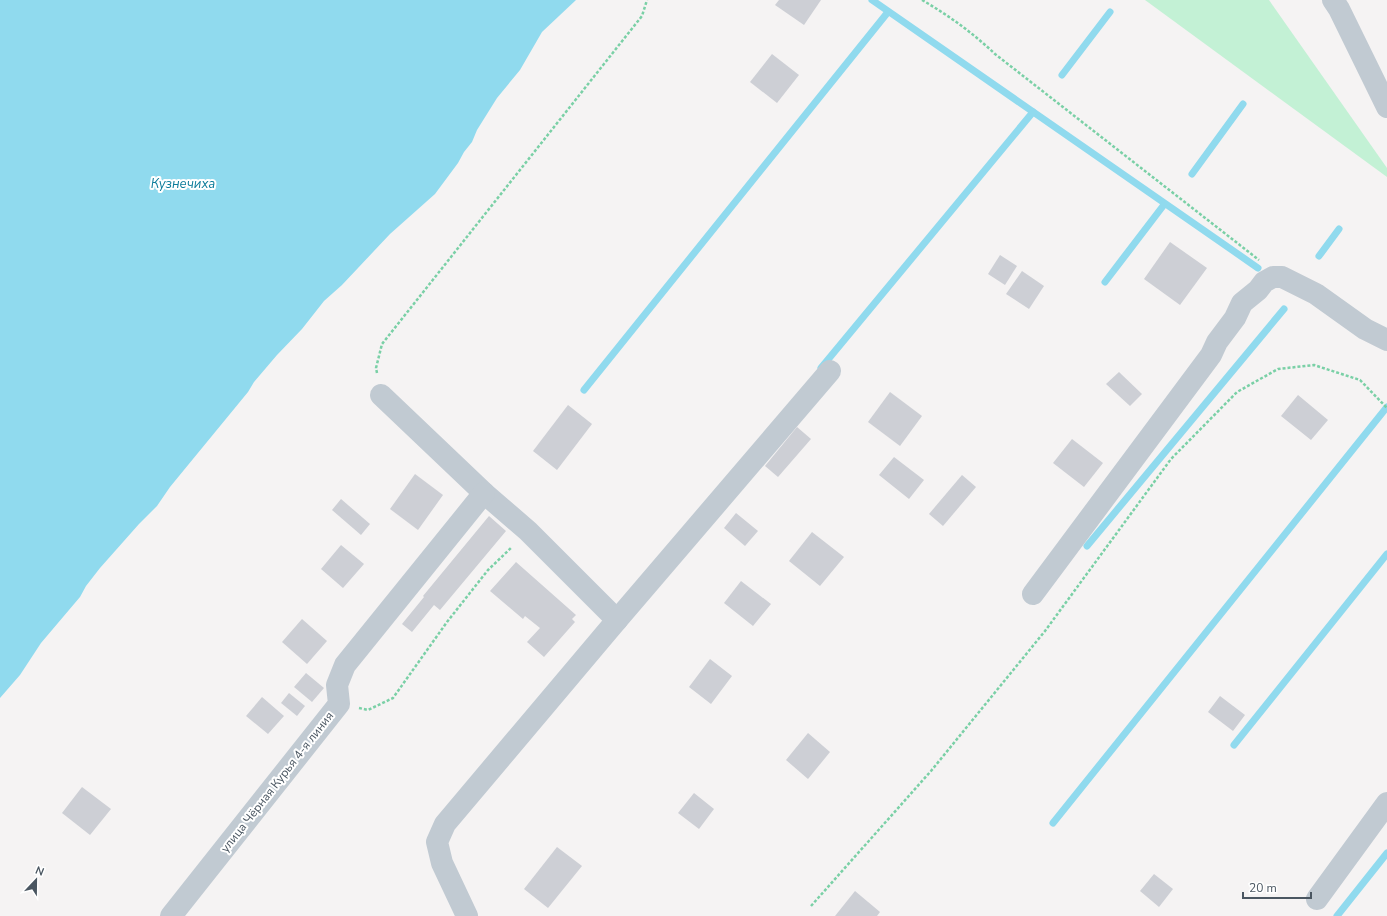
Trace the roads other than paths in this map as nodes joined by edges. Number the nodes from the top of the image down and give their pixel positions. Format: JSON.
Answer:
{"nodes":[{"id":1,"x":1333,"y":0,"type":"edge"},
{"id":2,"x":1387,"y":108,"type":"edge"},
{"id":3,"x":1387,"y":340,"type":"edge"},
{"id":4,"x":830,"y":371,"type":"dead end"},
{"id":5,"x":381,"y":395,"type":"road end"},
{"id":6,"x":484,"y":493,"type":"junction"},
{"id":7,"x":1033,"y":594,"type":"dead end"},
{"id":8,"x":617,"y":620,"type":"junction"},
{"id":9,"x":1387,"y":803,"type":"edge"},
{"id":10,"x":1317,"y":899,"type":"dead end"},
{"id":11,"x":171,"y":916,"type":"edge"},
{"id":12,"x":467,"y":916,"type":"edge"}],
"edges":[{"from":1,"to":2,"type":"street"},
{"from":3,"to":7,"type":"street"},
{"from":4,"to":8,"type":"street"},
{"from":5,"to":6,"type":"street"},
{"from":6,"to":8,"type":"street"},
{"from":6,"to":11,"type":"street","name":"улица Чёрная Курья 4-я линия"},
{"from":8,"to":12,"type":"street"},
{"from":9,"to":10,"type":"street"}]}
